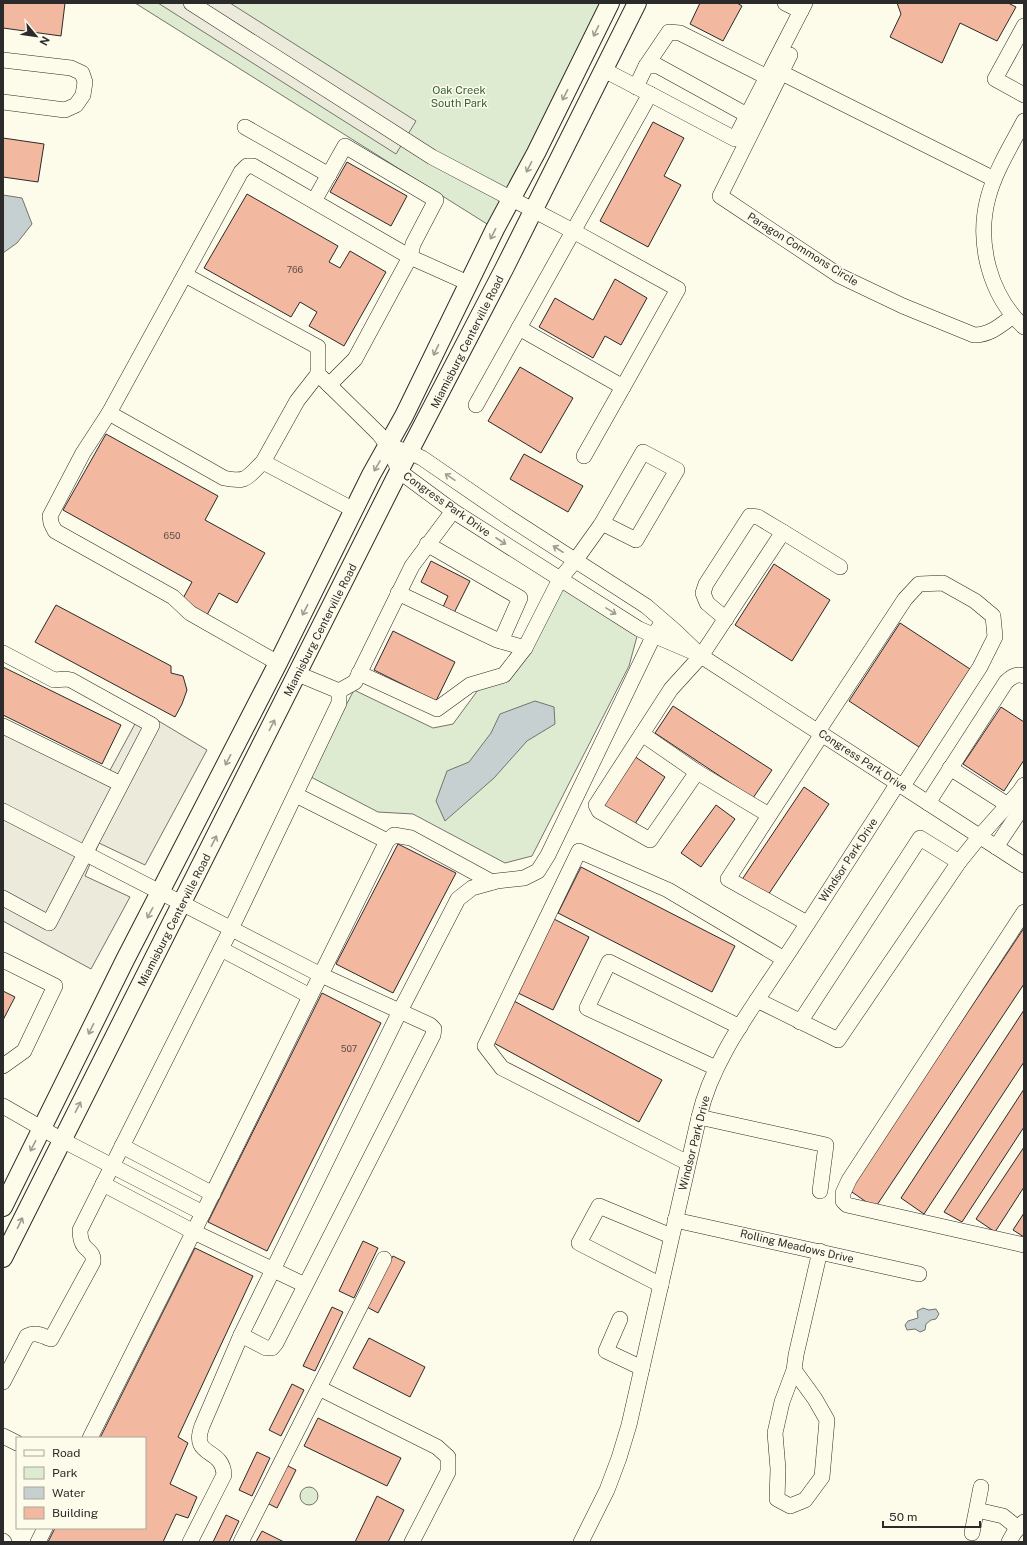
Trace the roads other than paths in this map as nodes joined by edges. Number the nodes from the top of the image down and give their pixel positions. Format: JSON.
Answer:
{"nodes":[{"id":1,"x":191,"y":3,"type":"edge"},
{"id":2,"x":610,"y":3,"type":"edge"},
{"id":3,"x":637,"y":3,"type":"edge"},
{"id":4,"x":785,"y":3,"type":"edge"},
{"id":5,"x":803,"y":7,"type":"edge"},
{"id":6,"x":1024,"y":26,"type":"edge"},
{"id":7,"x":790,"y":55,"type":"dead end"},
{"id":8,"x":3,"y":60,"type":"edge"},
{"id":9,"x":582,"y":60,"type":"junction"},
{"id":10,"x":646,"y":66,"type":"junction"},
{"id":11,"x":604,"y":70,"type":"junction"},
{"id":12,"x":782,"y":73,"type":"junction"},
{"id":13,"x":767,"y":77,"type":"junction"},
{"id":14,"x":636,"y":87,"type":"junction"},
{"id":15,"x":650,"y":94,"type":"junction"},
{"id":16,"x":1024,"y":95,"type":"edge"},
{"id":17,"x":3,"y":102,"type":"edge"},
{"id":18,"x":747,"y":115,"type":"junction"},
{"id":19,"x":1024,"y":121,"type":"edge"},
{"id":20,"x":245,"y":128,"type":"dead end"},
{"id":21,"x":1018,"y":148,"type":"edge"},
{"id":22,"x":329,"y":175,"type":"junction"},
{"id":23,"x":994,"y":179,"type":"junction"},
{"id":24,"x":512,"y":200,"type":"junction"},
{"id":25,"x":314,"y":201,"type":"junction"},
{"id":26,"x":533,"y":211,"type":"junction"},
{"id":27,"x":573,"y":231,"type":"junction"},
{"id":28,"x":410,"y":257,"type":"junction"},
{"id":29,"x":185,"y":275,"type":"junction"},
{"id":30,"x":468,"y":283,"type":"junction"},
{"id":31,"x":1014,"y":316,"type":"junction"},
{"id":32,"x":1024,"y":327,"type":"edge"},
{"id":33,"x":519,"y":328,"type":"junction"},
{"id":34,"x":318,"y":374,"type":"junction"},
{"id":35,"x":329,"y":385,"type":"junction"},
{"id":36,"x":623,"y":387,"type":"junction"},
{"id":37,"x":476,"y":405,"type":"dead end"},
{"id":38,"x":109,"y":413,"type":"junction"},
{"id":39,"x":388,"y":446,"type":"junction"},
{"id":40,"x":409,"y":452,"type":"junction"},
{"id":41,"x":584,"y":456,"type":"dead end"},
{"id":42,"x":263,"y":462,"type":"junction"},
{"id":43,"x":399,"y":471,"type":"junction"},
{"id":44,"x":354,"y":510,"type":"junction"},
{"id":45,"x":453,"y":511,"type":"junction"},
{"id":46,"x":602,"y":523,"type":"junction"},
{"id":47,"x":783,"y":532,"type":"junction"},
{"id":48,"x":427,"y":544,"type":"junction"},
{"id":49,"x":575,"y":560,"type":"junction"},
{"id":50,"x":840,"y":567,"type":"dead end"},
{"id":51,"x":560,"y":579,"type":"junction"},
{"id":52,"x":398,"y":593,"type":"junction"},
{"id":53,"x":726,"y":619,"type":"junction"},
{"id":54,"x":663,"y":620,"type":"junction"},
{"id":55,"x":654,"y":635,"type":"junction"},
{"id":56,"x":501,"y":642,"type":"junction"},
{"id":57,"x":525,"y":648,"type":"junction"},
{"id":58,"x":3,"y":654,"type":"edge"},
{"id":59,"x":701,"y":656,"type":"junction"},
{"id":60,"x":278,"y":663,"type":"junction"},
{"id":61,"x":359,"y":672,"type":"junction"},
{"id":62,"x":298,"y":674,"type":"junction"},
{"id":63,"x":1024,"y":676,"type":"edge"},
{"id":64,"x":339,"y":691,"type":"junction"},
{"id":65,"x":3,"y":726,"type":"edge"},
{"id":66,"x":820,"y":733,"type":"junction"},
{"id":67,"x":642,"y":734,"type":"junction"},
{"id":68,"x":950,"y":768,"type":"junction"},
{"id":69,"x":697,"y":772,"type":"junction"},
{"id":70,"x":121,"y":784,"type":"junction"},
{"id":71,"x":901,"y":784,"type":"junction"},
{"id":72,"x":1024,"y":785,"type":"edge"},
{"id":73,"x":296,"y":795,"type":"junction"},
{"id":74,"x":928,"y":803,"type":"junction"},
{"id":75,"x":1008,"y":805,"type":"junction"},
{"id":76,"x":1024,"y":805,"type":"edge"},
{"id":77,"x":3,"y":810,"type":"edge"},
{"id":78,"x":769,"y":815,"type":"junction"},
{"id":79,"x":980,"y":836,"type":"junction"},
{"id":80,"x":387,"y":841,"type":"junction"},
{"id":81,"x":996,"y":847,"type":"junction"},
{"id":82,"x":86,"y":853,"type":"junction"},
{"id":83,"x":959,"y":862,"type":"junction"},
{"id":84,"x":1024,"y":865,"type":"edge"},
{"id":85,"x":492,"y":882,"type":"junction"},
{"id":86,"x":161,"y":892,"type":"junction"},
{"id":87,"x":3,"y":898,"type":"edge"},
{"id":88,"x":182,"y":904,"type":"junction"},
{"id":89,"x":1024,"y":912,"type":"edge"},
{"id":90,"x":807,"y":923,"type":"junction"},
{"id":91,"x":231,"y":929,"type":"junction"},
{"id":92,"x":221,"y":949,"type":"junction"},
{"id":93,"x":784,"y":959,"type":"junction"},
{"id":94,"x":3,"y":960,"type":"edge"},
{"id":95,"x":321,"y":975,"type":"junction"},
{"id":96,"x":310,"y":996,"type":"junction"},
{"id":97,"x":757,"y":1000,"type":"junction"},
{"id":98,"x":400,"y":1011,"type":"junction"},
{"id":99,"x":800,"y":1022,"type":"junction"},
{"id":100,"x":740,"y":1027,"type":"junction"},
{"id":101,"x":3,"y":1066,"type":"edge"},
{"id":102,"x":716,"y":1068,"type":"junction"},
{"id":103,"x":3,"y":1106,"type":"edge"},
{"id":104,"x":698,"y":1117,"type":"junction"},
{"id":105,"x":42,"y":1128,"type":"junction"},
{"id":106,"x":62,"y":1140,"type":"junction"},
{"id":107,"x":122,"y":1146,"type":"junction"},
{"id":108,"x":688,"y":1163,"type":"junction"},
{"id":109,"x":112,"y":1165,"type":"junction"},
{"id":110,"x":103,"y":1184,"type":"junction"},
{"id":111,"x":820,"y":1191,"type":"dead end"},
{"id":112,"x":213,"y":1194,"type":"junction"},
{"id":113,"x":3,"y":1207,"type":"edge"},
{"id":114,"x":203,"y":1213,"type":"junction"},
{"id":115,"x":675,"y":1220,"type":"junction"},
{"id":116,"x":194,"y":1232,"type":"junction"},
{"id":117,"x":671,"y":1236,"type":"junction"},
{"id":118,"x":1024,"y":1245,"type":"edge"},
{"id":119,"x":820,"y":1251,"type":"junction"},
{"id":120,"x":3,"y":1258,"type":"edge"},
{"id":121,"x":384,"y":1259,"type":"dead end"},
{"id":122,"x":273,"y":1271,"type":"junction"},
{"id":123,"x":919,"y":1274,"type":"dead end"},
{"id":124,"x":305,"y":1285,"type":"junction"},
{"id":125,"x":660,"y":1285,"type":"junction"},
{"id":126,"x":620,"y":1319,"type":"dead end"},
{"id":127,"x":241,"y":1335,"type":"junction"},
{"id":128,"x":642,"y":1368,"type":"junction"},
{"id":129,"x":794,"y":1370,"type":"junction"},
{"id":130,"x":3,"y":1382,"type":"edge"},
{"id":131,"x":319,"y":1388,"type":"junction"},
{"id":132,"x":3,"y":1436,"type":"edge"},
{"id":133,"x":91,"y":1437,"type":"edge"},
{"id":134,"x":16,"y":1442,"type":"edge"},
{"id":135,"x":981,"y":1487,"type":"dead end"},
{"id":136,"x":977,"y":1510,"type":"junction"},
{"id":137,"x":1021,"y":1525,"type":"edge"},
{"id":138,"x":44,"y":1529,"type":"edge"},
{"id":139,"x":972,"y":1533,"type":"dead end"},
{"id":140,"x":38,"y":1542,"type":"edge"},
{"id":141,"x":190,"y":1542,"type":"edge"},
{"id":142,"x":241,"y":1542,"type":"edge"},
{"id":143,"x":412,"y":1542,"type":"edge"},
{"id":144,"x":582,"y":1542,"type":"edge"},
{"id":145,"x":1009,"y":1542,"type":"edge"}],
"edges":[{"from":1,"to":24,"type":"street"},
{"from":2,"to":9,"type":"main road","name":"Miamisburg Centerville Road","one_way":true},
{"from":3,"to":11,"type":"main road","name":"Miamisburg Centerville Road"},
{"from":4,"to":5,"type":"street"},
{"from":5,"to":13,"type":"street"},
{"from":6,"to":16,"type":"street"},
{"from":7,"to":12,"type":"street","name":"Paragon Commons Circle"},
{"from":8,"to":17,"type":"street"},
{"from":9,"to":11,"type":"main road"},
{"from":9,"to":24,"type":"main road","name":"Miamisburg Centerville Road","one_way":true},
{"from":10,"to":13,"type":"street"},
{"from":10,"to":14,"type":"street"},
{"from":10,"to":18,"type":"street"},
{"from":11,"to":14,"type":"street"},
{"from":11,"to":26,"type":"main road","name":"Miamisburg Centerville Road"},
{"from":12,"to":23,"type":"street"},
{"from":12,"to":31,"type":"street","name":"Paragon Commons Circle"},
{"from":13,"to":18,"type":"street"},
{"from":14,"to":15,"type":"street"},
{"from":15,"to":18,"type":"street"},
{"from":15,"to":27,"type":"street"},
{"from":19,"to":21,"type":"street"},
{"from":20,"to":22,"type":"street"},
{"from":21,"to":23,"type":"street"},
{"from":22,"to":25,"type":"street"},
{"from":22,"to":28,"type":"street"},
{"from":23,"to":31,"type":"street"},
{"from":24,"to":26,"type":"street"},
{"from":24,"to":30,"type":"main road","name":"Miamisburg Centerville Road","one_way":true},
{"from":25,"to":28,"type":"street"},
{"from":25,"to":29,"type":"street"},
{"from":26,"to":27,"type":"street"},
{"from":26,"to":40,"type":"main road","name":"Miamisburg Centerville Road"},
{"from":27,"to":33,"type":"street"},
{"from":27,"to":36,"type":"street"},
{"from":28,"to":30,"type":"street"},
{"from":28,"to":35,"type":"street"},
{"from":29,"to":34,"type":"street"},
{"from":29,"to":38,"type":"street"},
{"from":30,"to":39,"type":"main road","name":"Miamisburg Centerville Road","one_way":true},
{"from":31,"to":32,"type":"street"},
{"from":33,"to":36,"type":"street"},
{"from":33,"to":37,"type":"street"},
{"from":34,"to":35,"type":"street"},
{"from":34,"to":42,"type":"street"},
{"from":35,"to":39,"type":"street"},
{"from":36,"to":41,"type":"street"},
{"from":38,"to":42,"type":"street"},
{"from":38,"to":60,"type":"street"},
{"from":39,"to":40,"type":"street","name":"Congress Park Drive"},
{"from":39,"to":43,"type":"street","name":"Congress Park Drive"},
{"from":39,"to":44,"type":"main road","name":"Miamisburg Centerville Road","one_way":true},
{"from":40,"to":43,"type":"main road","name":"Miamisburg Centerville Road"},
{"from":49,"to":40,"type":"street","name":"Congress Park Drive","one_way":true},
{"from":42,"to":44,"type":"street"},
{"from":43,"to":45,"type":"street","name":"Congress Park Drive"},
{"from":43,"to":62,"type":"main road","name":"Miamisburg Centerville Road"},
{"from":44,"to":60,"type":"main road","name":"Miamisburg Centerville Road","one_way":true},
{"from":45,"to":48,"type":"street"},
{"from":45,"to":51,"type":"street","name":"Congress Park Drive","one_way":true},
{"from":46,"to":46,"type":"street"},
{"from":46,"to":49,"type":"street"},
{"from":47,"to":50,"type":"street"},
{"from":47,"to":53,"type":"street"},
{"from":47,"to":53,"type":"street"},
{"from":48,"to":52,"type":"street"},
{"from":48,"to":56,"type":"street"},
{"from":49,"to":51,"type":"street"},
{"from":49,"to":54,"type":"street","name":"Congress Park Drive"},
{"from":51,"to":55,"type":"street","name":"Congress Park Drive","one_way":true},
{"from":51,"to":57,"type":"street"},
{"from":52,"to":56,"type":"street"},
{"from":52,"to":61,"type":"street"},
{"from":53,"to":59,"type":"street"},
{"from":54,"to":55,"type":"street"},
{"from":54,"to":59,"type":"street","name":"Congress Park Drive"},
{"from":55,"to":59,"type":"street","name":"Congress Park Drive"},
{"from":55,"to":85,"type":"street"},
{"from":56,"to":57,"type":"street"},
{"from":57,"to":61,"type":"street"},
{"from":58,"to":70,"type":"street"},
{"from":59,"to":66,"type":"street","name":"Congress Park Drive"},
{"from":59,"to":67,"type":"street"},
{"from":60,"to":62,"type":"main road"},
{"from":60,"to":86,"type":"main road","name":"Miamisburg Centerville Road","one_way":true},
{"from":61,"to":64,"type":"street"},
{"from":62,"to":64,"type":"street"},
{"from":88,"to":62,"type":"main road","name":"Miamisburg Centerville Road","one_way":true},
{"from":63,"to":68,"type":"street"},
{"from":64,"to":73,"type":"street"},
{"from":65,"to":70,"type":"street"},
{"from":66,"to":71,"type":"street","name":"Congress Park Drive"},
{"from":66,"to":71,"type":"street","name":"Windsor Park Drive"},
{"from":66,"to":78,"type":"street","name":"Windsor Park Drive"},
{"from":67,"to":69,"type":"street"},
{"from":67,"to":69,"type":"street"},
{"from":68,"to":74,"type":"street"},
{"from":68,"to":75,"type":"street"},
{"from":69,"to":78,"type":"street"},
{"from":70,"to":82,"type":"street"},
{"from":71,"to":74,"type":"street","name":"Congress Park Drive"},
{"from":71,"to":90,"type":"street","name":"Windsor Park Drive"},
{"from":72,"to":75,"type":"street"},
{"from":73,"to":80,"type":"street"},
{"from":73,"to":91,"type":"street"},
{"from":74,"to":79,"type":"street","name":"Congress Park Drive"},
{"from":75,"to":79,"type":"street"},
{"from":76,"to":81,"type":"street"},
{"from":77,"to":82,"type":"street"},
{"from":78,"to":90,"type":"street","name":"Windsor Park Drive"},
{"from":79,"to":81,"type":"street","name":"Congress Park Drive"},
{"from":79,"to":83,"type":"street"},
{"from":80,"to":85,"type":"street"},
{"from":80,"to":95,"type":"street"},
{"from":81,"to":84,"type":"street","name":"Congress Park Drive"},
{"from":82,"to":86,"type":"street"},
{"from":82,"to":87,"type":"street"},
{"from":83,"to":99,"type":"street"},
{"from":83,"to":99,"type":"street"},
{"from":85,"to":98,"type":"street"},
{"from":86,"to":88,"type":"street"},
{"from":86,"to":105,"type":"main road","name":"Miamisburg Centerville Road","one_way":true},
{"from":88,"to":91,"type":"street"},
{"from":106,"to":88,"type":"main road","name":"Miamisburg Centerville Road","one_way":true},
{"from":89,"to":118,"type":"street"},
{"from":90,"to":93,"type":"street","name":"Windsor Park Drive"},
{"from":91,"to":92,"type":"street"},
{"from":91,"to":95,"type":"street"},
{"from":92,"to":96,"type":"street"},
{"from":92,"to":107,"type":"street"},
{"from":93,"to":97,"type":"street","name":"Windsor Park Drive"},
{"from":93,"to":108,"type":"street"},
{"from":94,"to":101,"type":"street"},
{"from":95,"to":96,"type":"street"},
{"from":95,"to":98,"type":"street"},
{"from":96,"to":112,"type":"street"},
{"from":97,"to":99,"type":"street"},
{"from":97,"to":100,"type":"street","name":"Windsor Park Drive"},
{"from":98,"to":122,"type":"street"},
{"from":98,"to":124,"type":"street"},
{"from":100,"to":102,"type":"street","name":"Windsor Park Drive"},
{"from":100,"to":102,"type":"street"},
{"from":102,"to":104,"type":"street","name":"Windsor Park Drive"},
{"from":103,"to":105,"type":"street"},
{"from":104,"to":108,"type":"street","name":"Windsor Park Drive"},
{"from":104,"to":111,"type":"street"},
{"from":105,"to":106,"type":"street"},
{"from":105,"to":113,"type":"main road","name":"Miamisburg Centerville Road","one_way":true},
{"from":106,"to":109,"type":"street"},
{"from":120,"to":106,"type":"main road","name":"Miamisburg Centerville Road","one_way":true},
{"from":107,"to":109,"type":"street"},
{"from":107,"to":112,"type":"street"},
{"from":108,"to":115,"type":"street","name":"Windsor Park Drive"},
{"from":109,"to":110,"type":"street"},
{"from":109,"to":114,"type":"street"},
{"from":110,"to":116,"type":"street"},
{"from":110,"to":130,"type":"street"},
{"from":112,"to":114,"type":"street"},
{"from":114,"to":116,"type":"street"},
{"from":115,"to":117,"type":"street","name":"Windsor Park Drive"},
{"from":115,"to":119,"type":"street","name":"Rolling Meadows Drive"},
{"from":116,"to":122,"type":"street"},
{"from":116,"to":133,"type":"street"},
{"from":117,"to":125,"type":"street","name":"Windsor Park Drive"},
{"from":117,"to":125,"type":"street"},
{"from":119,"to":123,"type":"street","name":"Rolling Meadows Drive"},
{"from":119,"to":129,"type":"street"},
{"from":121,"to":131,"type":"street"},
{"from":122,"to":124,"type":"street"},
{"from":122,"to":127,"type":"street"},
{"from":124,"to":127,"type":"street"},
{"from":125,"to":128,"type":"street","name":"Windsor Park Drive"},
{"from":126,"to":128,"type":"street"},
{"from":127,"to":141,"type":"street"},
{"from":128,"to":144,"type":"street","name":"Windsor Park Drive"},
{"from":129,"to":129,"type":"street"},
{"from":131,"to":142,"type":"street"},
{"from":131,"to":143,"type":"street"},
{"from":132,"to":134,"type":"street"},
{"from":135,"to":136,"type":"street"},
{"from":136,"to":137,"type":"street"},
{"from":136,"to":139,"type":"street"},
{"from":137,"to":145,"type":"street"},
{"from":138,"to":140,"type":"street"}]}
